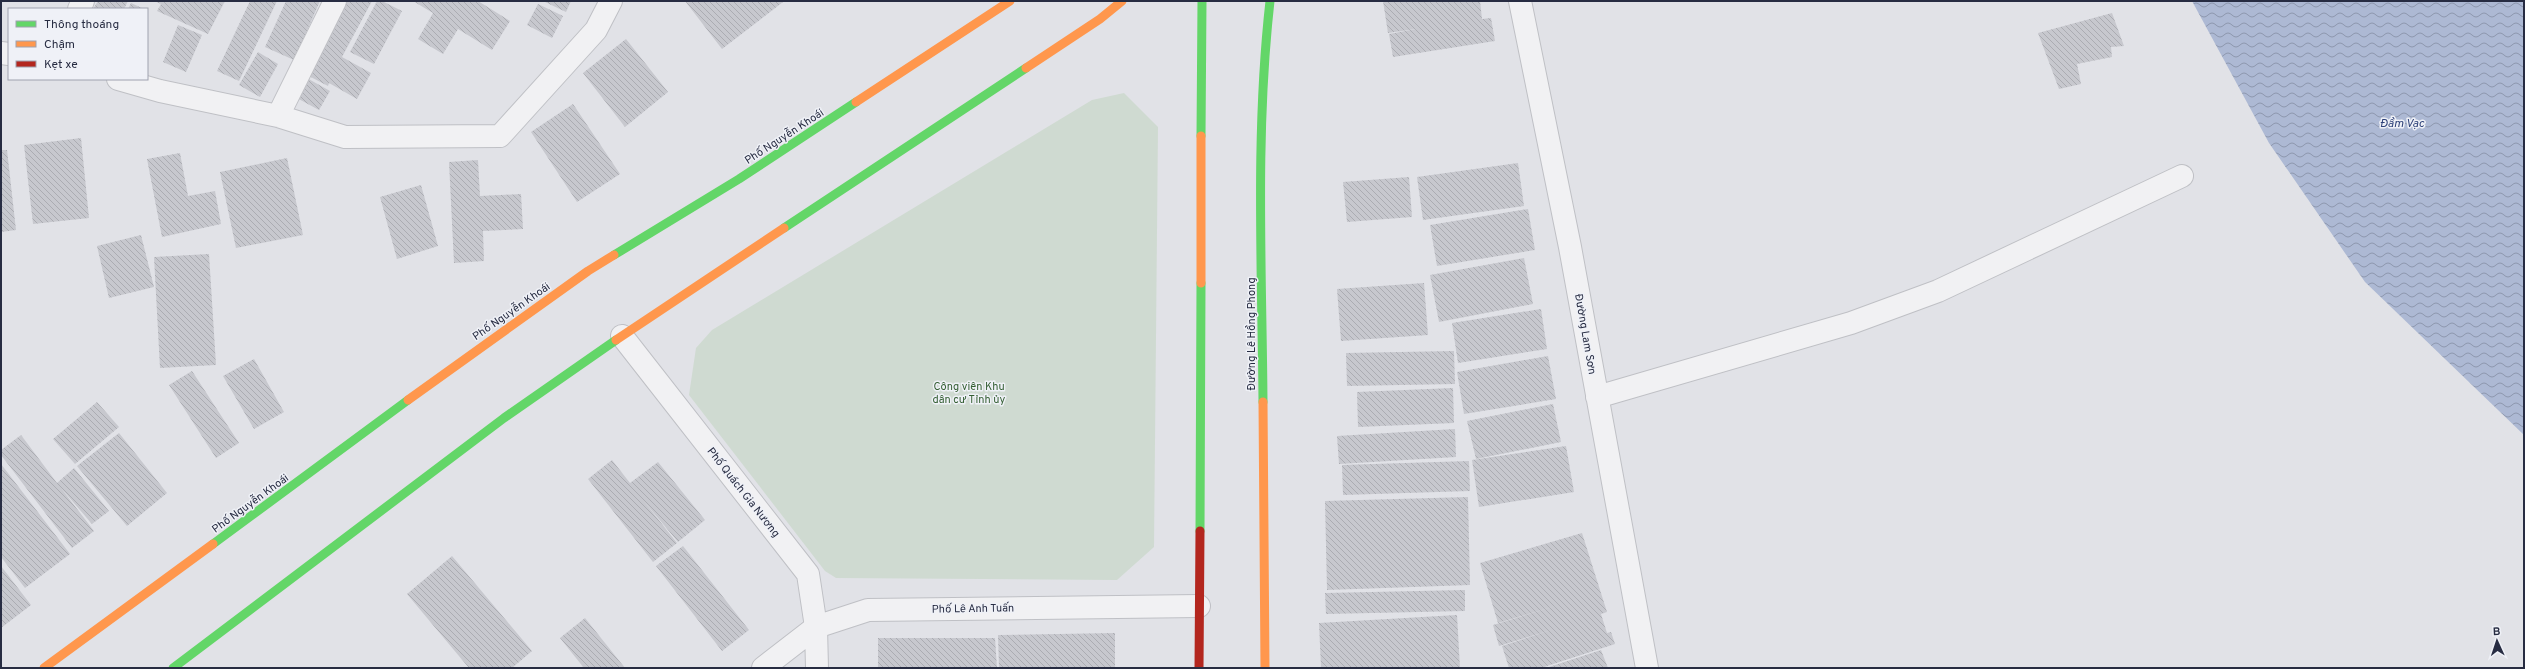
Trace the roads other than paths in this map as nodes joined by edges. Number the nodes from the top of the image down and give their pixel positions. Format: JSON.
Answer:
{"nodes":[{"id":1,"x":335,"y":1,"type":"edge"},
{"id":2,"x":611,"y":1,"type":"edge"},
{"id":3,"x":1010,"y":1,"type":"edge"},
{"id":4,"x":1122,"y":1,"type":"edge"},
{"id":5,"x":1202,"y":1,"type":"edge"},
{"id":6,"x":1270,"y":1,"type":"edge"},
{"id":7,"x":1520,"y":1,"type":"edge"},
{"id":8,"x":122,"y":80,"type":"edge"},
{"id":9,"x":278,"y":116,"type":"junction"},
{"id":10,"x":2182,"y":176,"type":"dead end"},
{"id":11,"x":622,"y":336,"type":"junction"},
{"id":12,"x":1597,"y":396,"type":"junction"},
{"id":13,"x":1199,"y":606,"type":"junction"},
{"id":14,"x":816,"y":627,"type":"junction"},
{"id":15,"x":44,"y":668,"type":"edge"},
{"id":16,"x":173,"y":668,"type":"edge"},
{"id":17,"x":763,"y":668,"type":"edge"},
{"id":18,"x":816,"y":668,"type":"edge"},
{"id":19,"x":1199,"y":668,"type":"edge"},
{"id":20,"x":1265,"y":668,"type":"edge"},
{"id":21,"x":1647,"y":668,"type":"edge"}],
"edges":[{"from":1,"to":9,"type":"street"},
{"from":2,"to":9,"type":"street"},
{"from":3,"to":15,"type":"street","name":"Phố Nguyễn Khoái"},
{"from":4,"to":11,"type":"street"},
{"from":5,"to":13,"type":"street"},
{"from":6,"to":20,"type":"street","name":"Đường Lê Hồng Phong"},
{"from":7,"to":12,"type":"street","name":"Đường Lam Sơn"},
{"from":8,"to":9,"type":"street"},
{"from":10,"to":12,"type":"street"},
{"from":11,"to":14,"type":"street","name":"Phố Quách Gia Nương"},
{"from":11,"to":16,"type":"street"},
{"from":12,"to":21,"type":"street","name":"Đường Lam Sơn"},
{"from":13,"to":14,"type":"street","name":"Phố Lê Anh Tuấn"},
{"from":13,"to":19,"type":"street"},
{"from":14,"to":17,"type":"street","name":"Phố Lê Anh Tuấn"},
{"from":14,"to":18,"type":"street","name":"Phố Quách Gia Nương"}]}
